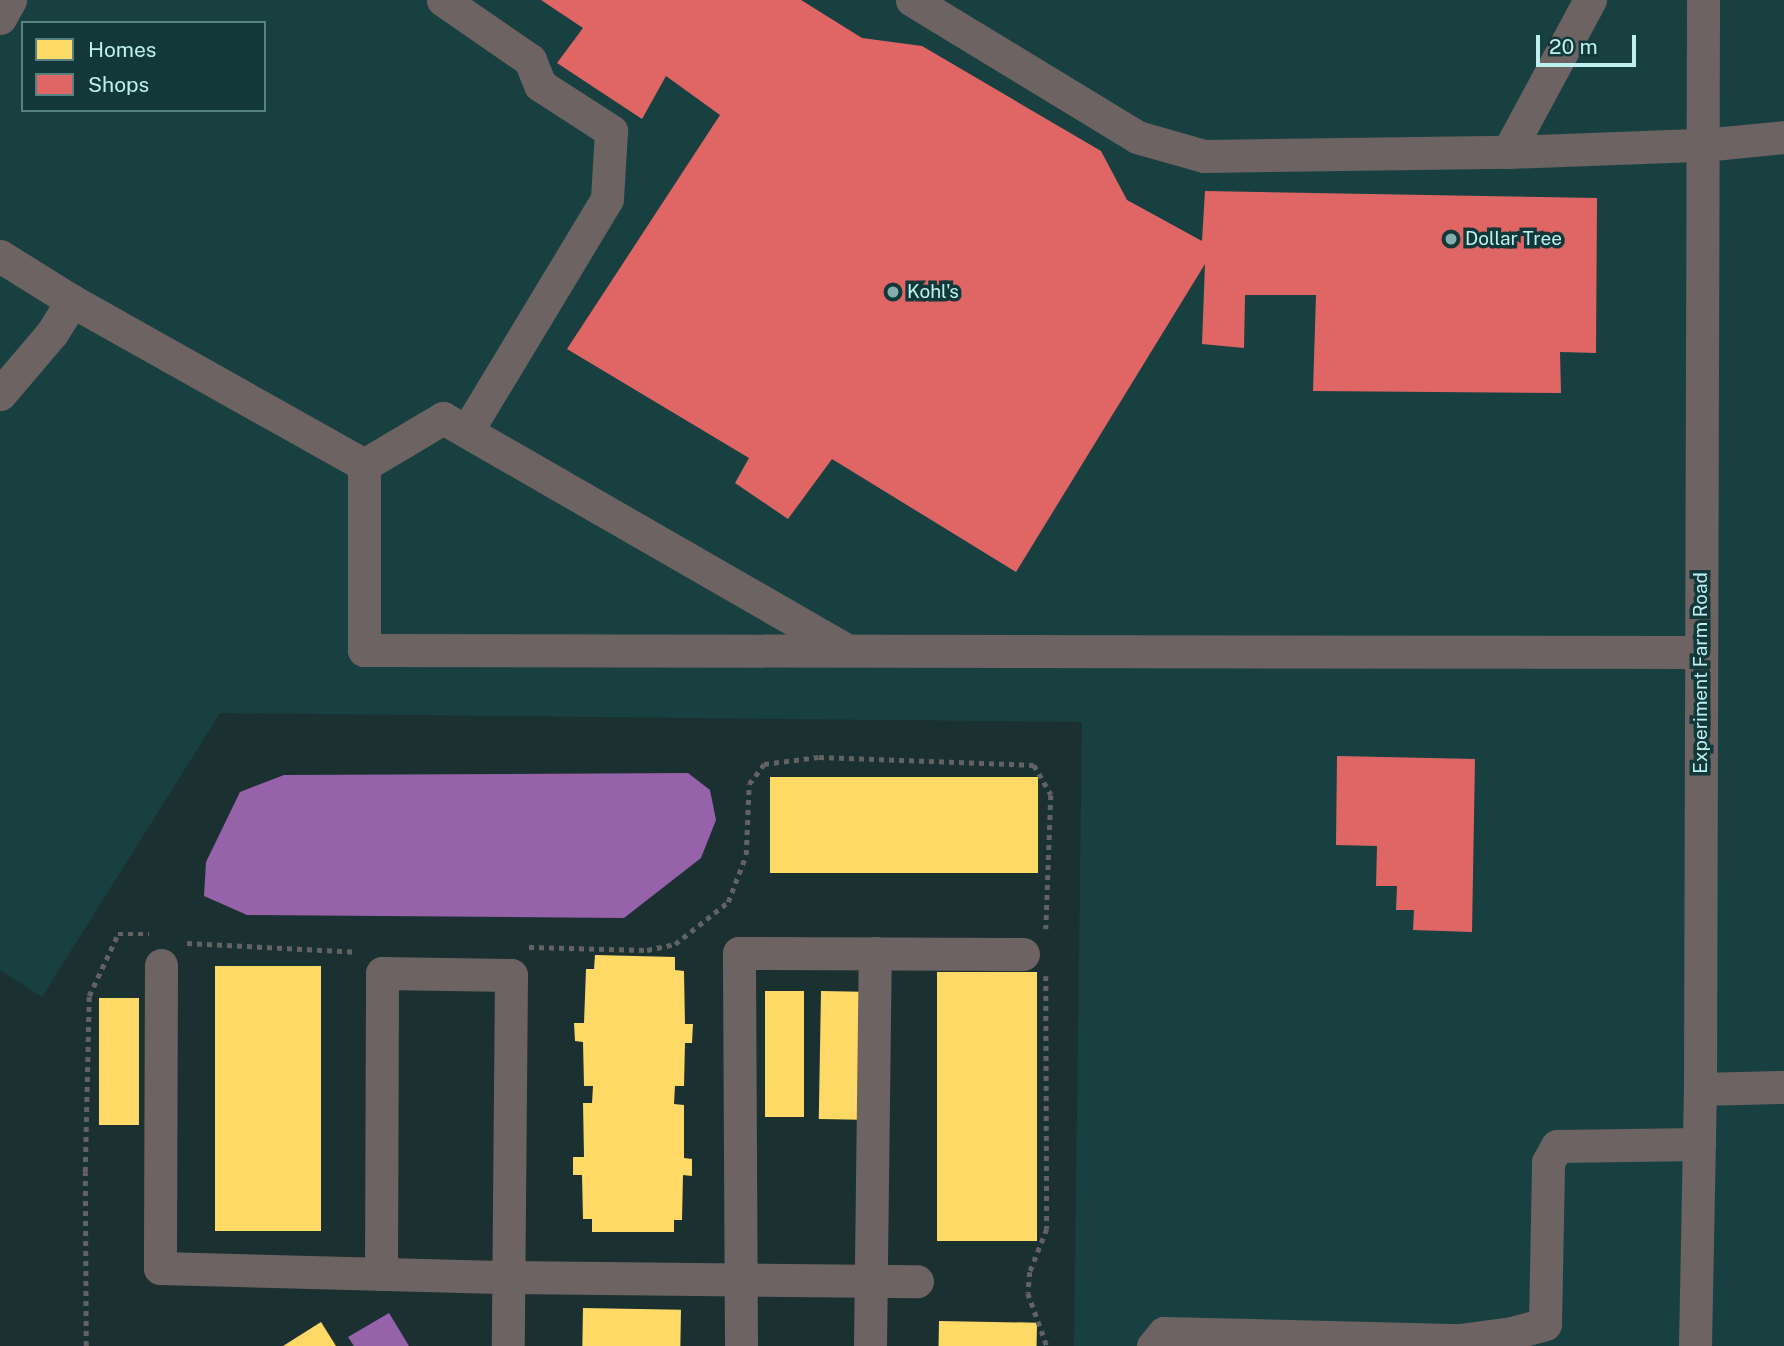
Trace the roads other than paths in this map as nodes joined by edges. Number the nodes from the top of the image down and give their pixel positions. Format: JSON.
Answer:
{"nodes":[{"id":1,"x":10,"y":0,"type":"edge"},
{"id":2,"x":443,"y":0,"type":"edge"},
{"id":3,"x":912,"y":0,"type":"edge"},
{"id":4,"x":1590,"y":0,"type":"edge"},
{"id":5,"x":1703,"y":0,"type":"edge"},
{"id":6,"x":0,"y":18,"type":"edge"},
{"id":7,"x":1784,"y":137,"type":"edge"},
{"id":8,"x":1703,"y":145,"type":"junction"},
{"id":9,"x":1508,"y":152,"type":"junction"},
{"id":10,"x":0,"y":256,"type":"edge"},
{"id":11,"x":72,"y":301,"type":"junction"},
{"id":12,"x":0,"y":394,"type":"edge"},
{"id":13,"x":467,"y":431,"type":"junction"},
{"id":14,"x":364,"y":465,"type":"junction"},
{"id":15,"x":849,"y":651,"type":"junction"},
{"id":16,"x":1701,"y":652,"type":"junction"},
{"id":17,"x":166,"y":949,"type":"road end"},
{"id":18,"x":875,"y":953,"type":"junction"},
{"id":19,"x":1038,"y":955,"type":"road end"},
{"id":20,"x":1784,"y":1087,"type":"edge"},
{"id":21,"x":1700,"y":1089,"type":"junction"},
{"id":22,"x":1699,"y":1144,"type":"junction"},
{"id":23,"x":381,"y":1274,"type":"junction"},
{"id":24,"x":509,"y":1278,"type":"junction"},
{"id":25,"x":742,"y":1280,"type":"junction"},
{"id":26,"x":870,"y":1281,"type":"junction"},
{"id":27,"x":917,"y":1281,"type":"dead end"},
{"id":28,"x":508,"y":1346,"type":"edge"},
{"id":29,"x":741,"y":1346,"type":"edge"},
{"id":30,"x":870,"y":1346,"type":"edge"},
{"id":31,"x":1153,"y":1346,"type":"edge"},
{"id":32,"x":1695,"y":1346,"type":"edge"}],
"edges":[{"from":1,"to":6,"type":"street"},
{"from":2,"to":13,"type":"street"},
{"from":3,"to":9,"type":"street"},
{"from":4,"to":9,"type":"street"},
{"from":5,"to":8,"type":"street","name":"Experiment Farm Road"},
{"from":7,"to":8,"type":"street"},
{"from":8,"to":9,"type":"street"},
{"from":8,"to":16,"type":"street","name":"Experiment Farm Road"},
{"from":10,"to":11,"type":"street"},
{"from":11,"to":12,"type":"street"},
{"from":11,"to":14,"type":"street"},
{"from":13,"to":14,"type":"street"},
{"from":13,"to":15,"type":"street"},
{"from":14,"to":15,"type":"street"},
{"from":15,"to":16,"type":"street"},
{"from":16,"to":21,"type":"street","name":"Experiment Farm Road"},
{"from":17,"to":23,"type":"street"},
{"from":18,"to":19,"type":"street"},
{"from":18,"to":25,"type":"street"},
{"from":18,"to":26,"type":"street"},
{"from":20,"to":21,"type":"street"},
{"from":21,"to":22,"type":"street","name":"Experiment Farm Road"},
{"from":22,"to":31,"type":"street"},
{"from":22,"to":32,"type":"street","name":"Experiment Farm Road"},
{"from":23,"to":24,"type":"street"},
{"from":23,"to":24,"type":"street"},
{"from":24,"to":25,"type":"street"},
{"from":24,"to":28,"type":"street"},
{"from":25,"to":26,"type":"street"},
{"from":25,"to":29,"type":"street"},
{"from":26,"to":27,"type":"street"},
{"from":26,"to":30,"type":"street"}]}
